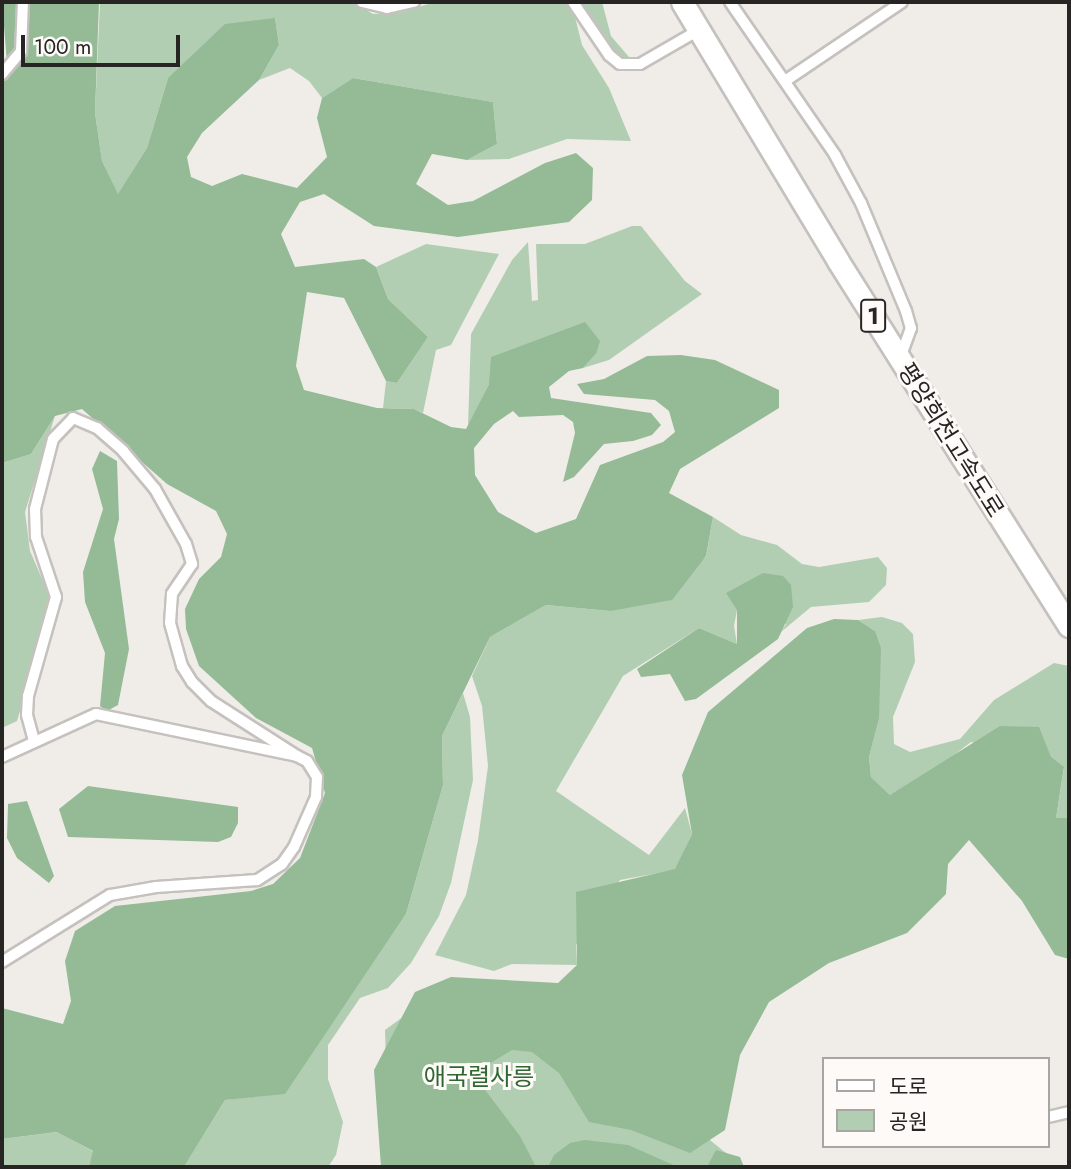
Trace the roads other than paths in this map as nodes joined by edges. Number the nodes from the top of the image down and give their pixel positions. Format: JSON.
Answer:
{"nodes":[{"id":1,"x":23,"y":2,"type":"edge"},
{"id":2,"x":362,"y":2,"type":"edge"},
{"id":3,"x":414,"y":2,"type":"edge"},
{"id":4,"x":573,"y":2,"type":"edge"},
{"id":5,"x":682,"y":2,"type":"edge"},
{"id":6,"x":695,"y":2,"type":"edge"},
{"id":7,"x":730,"y":2,"type":"edge"},
{"id":8,"x":902,"y":2,"type":"edge"},
{"id":9,"x":699,"y":30,"type":"junction"},
{"id":10,"x":2,"y":74,"type":"edge"},
{"id":11,"x":785,"y":81,"type":"junction"},
{"id":12,"x":903,"y":350,"type":"junction"},
{"id":13,"x":1069,"y":605,"type":"edge"},
{"id":14,"x":1069,"y":626,"type":"edge"},
{"id":15,"x":34,"y":741,"type":"junction"},
{"id":16,"x":297,"y":756,"type":"junction"},
{"id":17,"x":2,"y":757,"type":"edge"},
{"id":18,"x":2,"y":962,"type":"edge"},
{"id":19,"x":1069,"y":1112,"type":"edge"},
{"id":20,"x":1050,"y":1117,"type":"edge"}],
"edges":[{"from":1,"to":10,"type":"street"},
{"from":2,"to":3,"type":"street"},
{"from":4,"to":9,"type":"street"},
{"from":5,"to":9,"type":"highway","name":"평양희천고속도로","number":"1"},
{"from":6,"to":12,"type":"highway","name":"평양희천고속도로","number":"1"},
{"from":7,"to":11,"type":"street"},
{"from":8,"to":11,"type":"street"},
{"from":9,"to":14,"type":"highway","name":"평양희천고속도로","number":"1"},
{"from":11,"to":12,"type":"street"},
{"from":12,"to":13,"type":"highway","name":"평양희천고속도로","number":"1"},
{"from":15,"to":16,"type":"street"},
{"from":15,"to":16,"type":"street"},
{"from":15,"to":17,"type":"street"},
{"from":16,"to":18,"type":"street"},
{"from":19,"to":20,"type":"street"}]}
